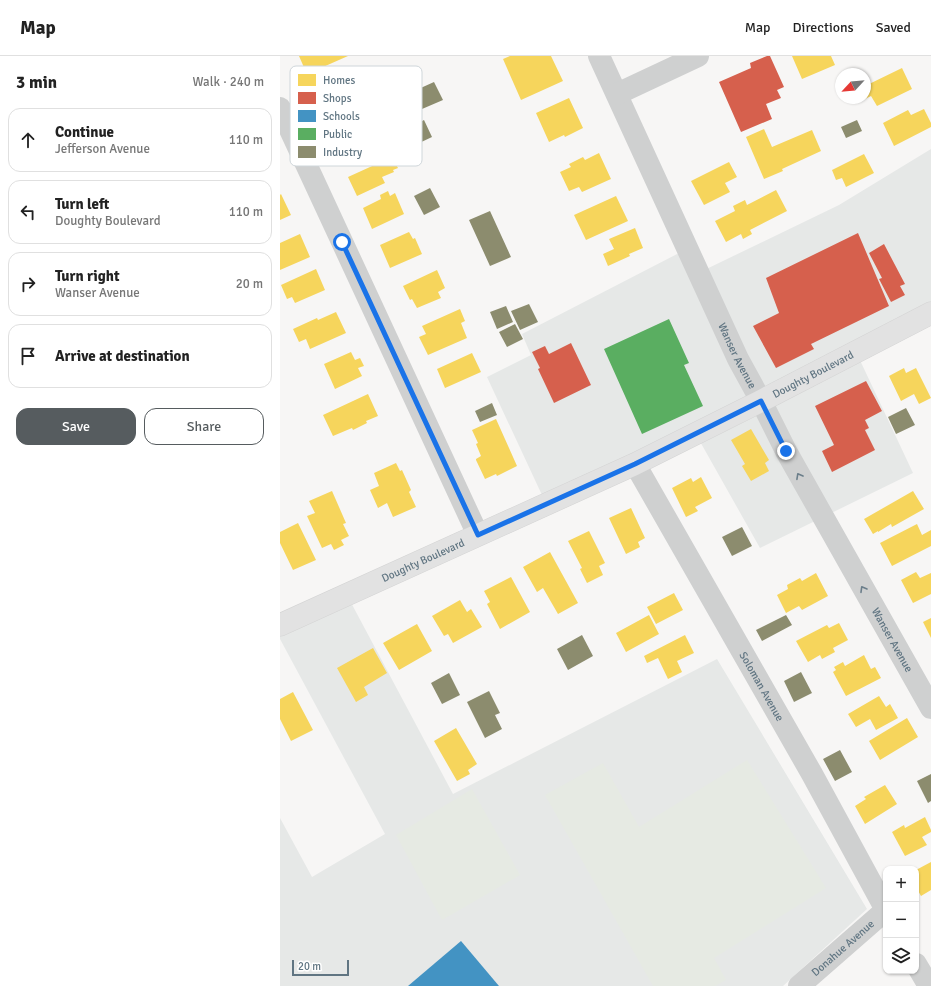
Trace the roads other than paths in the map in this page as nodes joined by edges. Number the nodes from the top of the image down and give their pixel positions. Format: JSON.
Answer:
{"nodes":[{"id":1,"x":599,"y":56,"type":"edge"},
{"id":2,"x":698,"y":56,"type":"edge"},
{"id":3,"x":617,"y":94,"type":"junction"},
{"id":4,"x":280,"y":108,"type":"edge"},
{"id":5,"x":290,"y":130,"type":"edge"},
{"id":6,"x":307,"y":166,"type":"edge"},
{"id":7,"x":931,"y":313,"type":"edge"},
{"id":8,"x":761,"y":401,"type":"junction"},
{"id":9,"x":635,"y":464,"type":"junction"},
{"id":10,"x":478,"y":535,"type":"junction"},
{"id":11,"x":280,"y":625,"type":"edge"},
{"id":12,"x":931,"y":708,"type":"edge"},
{"id":13,"x":883,"y":904,"type":"edge"},
{"id":14,"x":883,"y":913,"type":"edge"},
{"id":15,"x":919,"y":969,"type":"edge"},
{"id":16,"x":799,"y":986,"type":"edge"},
{"id":17,"x":929,"y":986,"type":"edge"}],
"edges":[{"from":1,"to":3,"type":"street","name":"Wanser Avenue"},
{"from":2,"to":3,"type":"street"},
{"from":3,"to":8,"type":"street","name":"Wanser Avenue"},
{"from":4,"to":5,"type":"street"},
{"from":6,"to":10,"type":"street"},
{"from":7,"to":8,"type":"main road","name":"Doughty Boulevard"},
{"from":8,"to":9,"type":"main road","name":"Doughty Boulevard"},
{"from":12,"to":8,"type":"street","name":"Wanser Avenue","one_way":true},
{"from":9,"to":10,"type":"main road","name":"Doughty Boulevard"},
{"from":9,"to":13,"type":"street","name":"Soloman Avenue"},
{"from":10,"to":11,"type":"main road","name":"Doughty Boulevard"},
{"from":14,"to":16,"type":"street","name":"Donahue Avenue"},
{"from":15,"to":17,"type":"street"}]}
